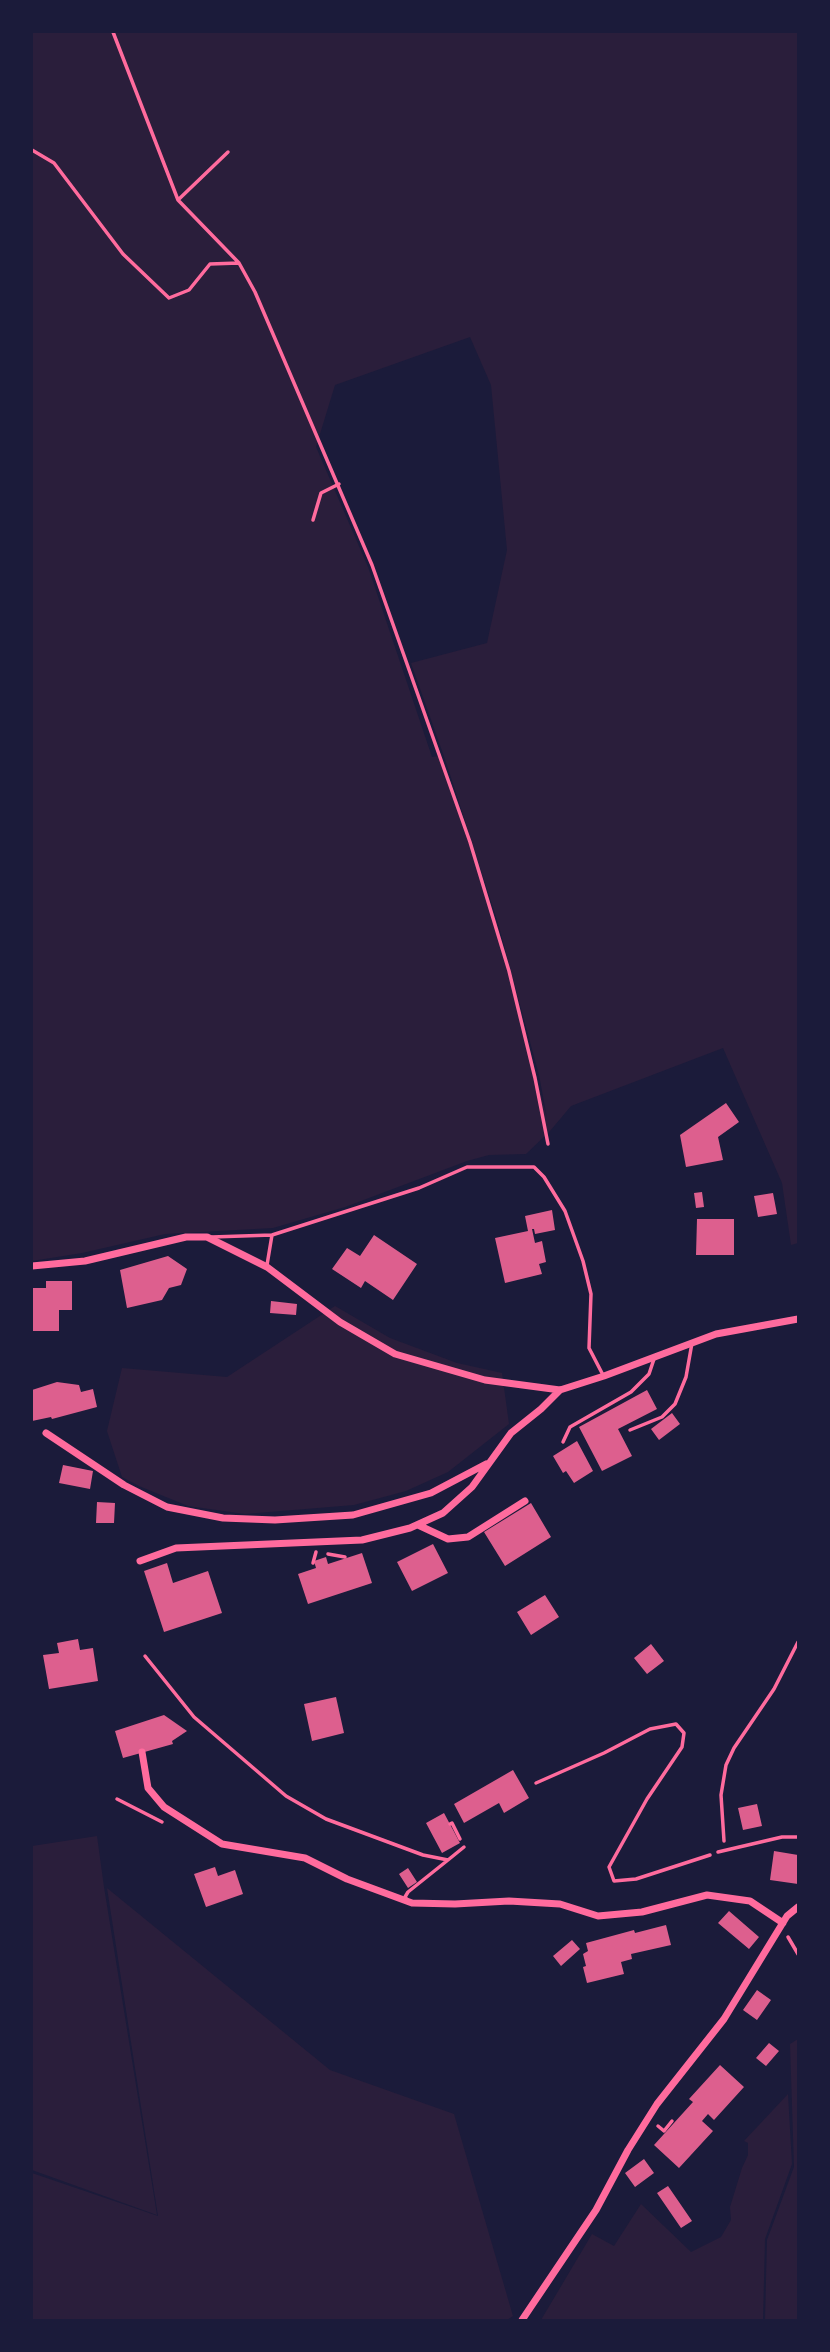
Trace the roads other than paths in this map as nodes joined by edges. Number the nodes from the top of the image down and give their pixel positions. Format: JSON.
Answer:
{"nodes":[{"id":1,"x":272,"y":1235,"type":"junction"},
{"id":2,"x":207,"y":1237,"type":"junction"},
{"id":3,"x":32,"y":1266,"type":"edge"},
{"id":4,"x":267,"y":1267,"type":"junction"},
{"id":5,"x":799,"y":1319,"type":"edge"},
{"id":6,"x":692,"y":1342,"type":"junction"},
{"id":7,"x":655,"y":1357,"type":"junction"},
{"id":8,"x":604,"y":1376,"type":"junction"},
{"id":9,"x":559,"y":1390,"type":"junction"},
{"id":10,"x":630,"y":1430,"type":"dead end"},
{"id":11,"x":46,"y":1433,"type":"dead end"},
{"id":12,"x":564,"y":1441,"type":"dead end"},
{"id":13,"x":490,"y":1462,"type":"junction"},
{"id":14,"x":525,"y":1501,"type":"dead end"},
{"id":15,"x":418,"y":1525,"type":"junction"},
{"id":16,"x":140,"y":1561,"type":"dead end"},
{"id":17,"x":145,"y":1656,"type":"dead end"},
{"id":18,"x":142,"y":1752,"type":"dead end"},
{"id":19,"x":799,"y":1837,"type":"edge"},
{"id":20,"x":464,"y":1847,"type":"road end"},
{"id":21,"x":718,"y":1852,"type":"road end"},
{"id":22,"x":447,"y":1860,"type":"junction"},
{"id":23,"x":409,"y":1901,"type":"junction"},
{"id":24,"x":799,"y":1907,"type":"edge"},
{"id":25,"x":782,"y":1924,"type":"junction"},
{"id":26,"x":522,"y":2320,"type":"edge"}],
"edges":[{"from":1,"to":2,"type":"lane"},
{"from":1,"to":4,"type":"lane"},
{"from":1,"to":8,"type":"lane"},
{"from":2,"to":3,"type":"street"},
{"from":2,"to":4,"type":"street"},
{"from":4,"to":9,"type":"street"},
{"from":5,"to":6,"type":"street"},
{"from":6,"to":7,"type":"street"},
{"from":6,"to":10,"type":"lane"},
{"from":7,"to":8,"type":"street"},
{"from":7,"to":12,"type":"lane"},
{"from":8,"to":9,"type":"street"},
{"from":9,"to":13,"type":"street"},
{"from":11,"to":13,"type":"street"},
{"from":13,"to":15,"type":"street"},
{"from":14,"to":15,"type":"street"},
{"from":15,"to":16,"type":"street"},
{"from":17,"to":22,"type":"lane"},
{"from":18,"to":23,"type":"street"},
{"from":19,"to":21,"type":"lane"},
{"from":20,"to":22,"type":"lane"},
{"from":22,"to":23,"type":"lane"},
{"from":23,"to":25,"type":"street"},
{"from":24,"to":25,"type":"street"},
{"from":25,"to":26,"type":"street"}]}
